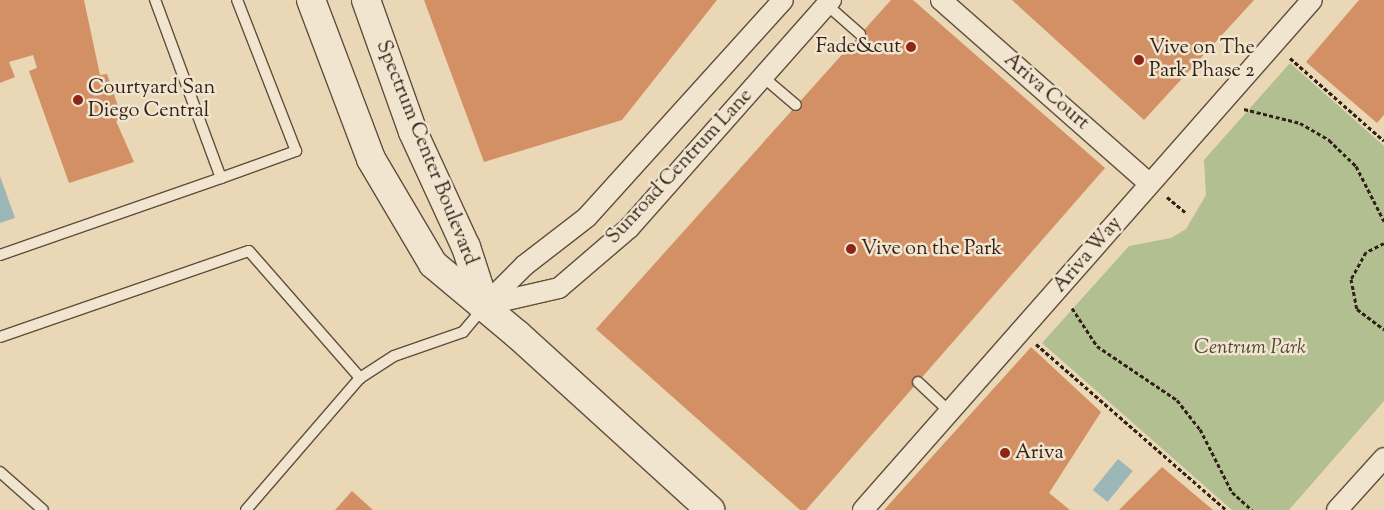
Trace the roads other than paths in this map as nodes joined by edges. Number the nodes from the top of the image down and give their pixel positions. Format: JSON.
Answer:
{"nodes":[{"id":1,"x":155,"y":0,"type":"edge"},
{"id":2,"x":237,"y":0,"type":"edge"},
{"id":3,"x":311,"y":0,"type":"edge"},
{"id":4,"x":366,"y":0,"type":"edge"},
{"id":5,"x":783,"y":0,"type":"edge"},
{"id":6,"x":942,"y":0,"type":"edge"},
{"id":7,"x":1312,"y":0,"type":"edge"},
{"id":8,"x":829,"y":2,"type":"edge"},
{"id":9,"x":860,"y":34,"type":"dead end"},
{"id":10,"x":763,"y":77,"type":"junction"},
{"id":11,"x":796,"y":105,"type":"dead end"},
{"id":12,"x":221,"y":178,"type":"junction"},
{"id":13,"x":1150,"y":184,"type":"junction"},
{"id":14,"x":0,"y":255,"type":"edge"},
{"id":15,"x":485,"y":305,"type":"junction"},
{"id":16,"x":0,"y":338,"type":"edge"},
{"id":17,"x":360,"y":378,"type":"junction"},
{"id":18,"x":918,"y":382,"type":"dead end"},
{"id":19,"x":950,"y":412,"type":"junction"},
{"id":20,"x":1384,"y":458,"type":"edge"},
{"id":21,"x":0,"y":472,"type":"edge"},
{"id":22,"x":43,"y":510,"type":"edge"},
{"id":23,"x":246,"y":510,"type":"edge"},
{"id":24,"x":710,"y":510,"type":"edge"},
{"id":25,"x":863,"y":510,"type":"edge"},
{"id":26,"x":1337,"y":510,"type":"edge"}],
"edges":[{"from":1,"to":12,"type":"lane"},
{"from":2,"to":12,"type":"lane"},
{"from":3,"to":15,"type":"street","name":"Spectrum Center Boulevard"},
{"from":4,"to":15,"type":"street","name":"Spectrum Center Boulevard"},
{"from":5,"to":15,"type":"street","name":"Sunroad Centrum Lane"},
{"from":6,"to":13,"type":"street","name":"Ariva Court"},
{"from":7,"to":13,"type":"street","name":"Ariva Way"},
{"from":8,"to":9,"type":"lane"},
{"from":8,"to":10,"type":"street","name":"Sunroad Centrum Lane"},
{"from":10,"to":11,"type":"lane"},
{"from":10,"to":15,"type":"street","name":"Sunroad Centrum Lane"},
{"from":12,"to":14,"type":"lane"},
{"from":13,"to":19,"type":"street","name":"Ariva Way"},
{"from":15,"to":17,"type":"lane"},
{"from":15,"to":24,"type":"street","name":"Spectrum Center Boulevard"},
{"from":16,"to":17,"type":"lane"},
{"from":17,"to":23,"type":"lane"},
{"from":18,"to":19,"type":"lane"},
{"from":19,"to":25,"type":"street","name":"Ariva Way"},
{"from":20,"to":26,"type":"street"},
{"from":21,"to":22,"type":"lane"}]}
